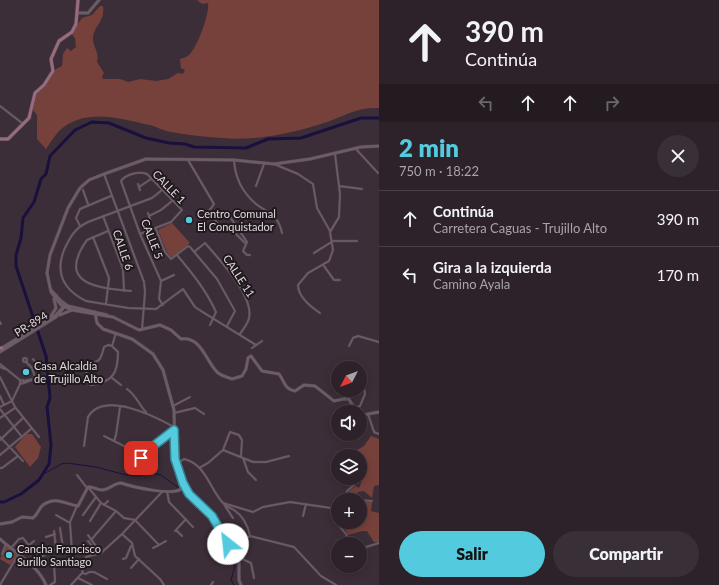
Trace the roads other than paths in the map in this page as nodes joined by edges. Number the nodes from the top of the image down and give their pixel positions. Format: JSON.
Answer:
{"nodes":[{"id":1,"x":78,"y":0,"type":"edge"},
{"id":2,"x":99,"y":0,"type":"edge"},
{"id":3,"x":78,"y":13,"type":"junction"},
{"id":4,"x":0,"y":107,"type":"edge"},
{"id":5,"x":24,"y":124,"type":"junction"},
{"id":6,"x":0,"y":139,"type":"edge"},
{"id":7,"x":379,"y":146,"type":"edge"},
{"id":8,"x":355,"y":148,"type":"junction"},
{"id":9,"x":335,"y":154,"type":"junction"},
{"id":10,"x":188,"y":160,"type":"junction"},
{"id":11,"x":234,"y":160,"type":"junction"},
{"id":12,"x":264,"y":164,"type":"junction"},
{"id":13,"x":274,"y":164,"type":"junction"},
{"id":14,"x":104,"y":174,"type":"junction"},
{"id":15,"x":378,"y":174,"type":"edge"},
{"id":16,"x":122,"y":178,"type":"joint"},
{"id":17,"x":152,"y":179,"type":"junction"},
{"id":18,"x":138,"y":184,"type":"dead end"},
{"id":19,"x":256,"y":186,"type":"dead end"},
{"id":20,"x":339,"y":186,"type":"junction"},
{"id":21,"x":139,"y":187,"type":"junction"},
{"id":22,"x":362,"y":189,"type":"dead end"},
{"id":23,"x":83,"y":190,"type":"dead end"},
{"id":24,"x":140,"y":190,"type":"dead end"},
{"id":25,"x":162,"y":190,"type":"junction"},
{"id":26,"x":112,"y":196,"type":"junction"},
{"id":27,"x":172,"y":201,"type":"junction"},
{"id":28,"x":88,"y":204,"type":"junction"},
{"id":29,"x":131,"y":206,"type":"junction"},
{"id":30,"x":226,"y":211,"type":"dead end"},
{"id":31,"x":117,"y":212,"type":"junction"},
{"id":32,"x":103,"y":216,"type":"junction"},
{"id":33,"x":149,"y":216,"type":"dead end"},
{"id":34,"x":80,"y":226,"type":"junction"},
{"id":35,"x":236,"y":226,"type":"junction"},
{"id":36,"x":156,"y":229,"type":"junction"},
{"id":37,"x":231,"y":229,"type":"junction"},
{"id":38,"x":108,"y":231,"type":"junction"},
{"id":39,"x":330,"y":232,"type":"junction"},
{"id":40,"x":282,"y":233,"type":"dead end"},
{"id":41,"x":140,"y":234,"type":"junction"},
{"id":42,"x":93,"y":237,"type":"junction"},
{"id":43,"x":333,"y":241,"type":"junction"},
{"id":44,"x":357,"y":241,"type":"dead end"},
{"id":45,"x":246,"y":244,"type":"junction"},
{"id":46,"x":194,"y":252,"type":"junction"},
{"id":47,"x":314,"y":253,"type":"dead end"},
{"id":48,"x":177,"y":255,"type":"junction"},
{"id":49,"x":250,"y":255,"type":"dead end"},
{"id":50,"x":324,"y":265,"type":"junction"},
{"id":51,"x":174,"y":274,"type":"dead end"},
{"id":52,"x":340,"y":280,"type":"dead end"},
{"id":53,"x":161,"y":281,"type":"junction"},
{"id":54,"x":245,"y":281,"type":"dead end"},
{"id":55,"x":238,"y":285,"type":"junction"},
{"id":56,"x":108,"y":288,"type":"junction"},
{"id":57,"x":50,"y":290,"type":"junction"},
{"id":58,"x":124,"y":290,"type":"junction"},
{"id":59,"x":131,"y":291,"type":"dead end"},
{"id":60,"x":53,"y":296,"type":"junction"},
{"id":61,"x":106,"y":304,"type":"junction"},
{"id":62,"x":163,"y":305,"type":"junction"},
{"id":63,"x":65,"y":306,"type":"junction"},
{"id":64,"x":143,"y":309,"type":"junction"},
{"id":65,"x":72,"y":310,"type":"junction"},
{"id":66,"x":86,"y":313,"type":"junction"},
{"id":67,"x":320,"y":313,"type":"dead end"},
{"id":68,"x":95,"y":314,"type":"junction"},
{"id":69,"x":102,"y":316,"type":"junction"},
{"id":70,"x":56,"y":317,"type":"junction"},
{"id":71,"x":113,"y":317,"type":"junction"},
{"id":72,"x":213,"y":318,"type":"junction"},
{"id":73,"x":50,"y":319,"type":"junction"},
{"id":74,"x":97,"y":321,"type":"junction"},
{"id":75,"x":0,"y":322,"type":"edge"},
{"id":76,"x":1,"y":324,"type":"dead end"},
{"id":77,"x":210,"y":325,"type":"dead end"},
{"id":78,"x":227,"y":326,"type":"junction"},
{"id":79,"x":142,"y":330,"type":"junction"},
{"id":80,"x":116,"y":333,"type":"junction"},
{"id":81,"x":240,"y":334,"type":"junction"},
{"id":82,"x":262,"y":342,"type":"dead end"},
{"id":83,"x":379,"y":342,"type":"edge"},
{"id":84,"x":256,"y":345,"type":"junction"},
{"id":85,"x":112,"y":346,"type":"junction"},
{"id":86,"x":349,"y":346,"type":"dead end"},
{"id":87,"x":252,"y":348,"type":"dead end"},
{"id":88,"x":1,"y":350,"type":"edge"},
{"id":89,"x":33,"y":359,"type":"dead end"},
{"id":90,"x":26,"y":362,"type":"dead end"},
{"id":91,"x":0,"y":363,"type":"edge"},
{"id":92,"x":1,"y":368,"type":"edge"},
{"id":93,"x":32,"y":368,"type":"junction"},
{"id":94,"x":8,"y":370,"type":"junction"},
{"id":95,"x":0,"y":377,"type":"edge"},
{"id":96,"x":112,"y":378,"type":"junction"},
{"id":97,"x":20,"y":380,"type":"junction"},
{"id":98,"x":86,"y":380,"type":"junction"},
{"id":99,"x":24,"y":382,"type":"junction"},
{"id":100,"x":75,"y":382,"type":"dead end"},
{"id":101,"x":20,"y":384,"type":"junction"},
{"id":102,"x":121,"y":385,"type":"dead end"},
{"id":103,"x":127,"y":389,"type":"dead end"},
{"id":104,"x":0,"y":396,"type":"edge"},
{"id":105,"x":190,"y":397,"type":"dead end"},
{"id":106,"x":11,"y":402,"type":"junction"},
{"id":107,"x":4,"y":405,"type":"junction"},
{"id":108,"x":353,"y":405,"type":"edge"},
{"id":109,"x":120,"y":406,"type":"junction"},
{"id":110,"x":173,"y":406,"type":"junction"},
{"id":111,"x":0,"y":408,"type":"edge"},
{"id":112,"x":15,"y":408,"type":"junction"},
{"id":113,"x":146,"y":412,"type":"junction"},
{"id":114,"x":379,"y":412,"type":"edge"},
{"id":115,"x":174,"y":413,"type":"junction"},
{"id":116,"x":204,"y":414,"type":"dead end"},
{"id":117,"x":368,"y":414,"type":"joint"},
{"id":118,"x":5,"y":415,"type":"junction"},
{"id":119,"x":0,"y":418,"type":"edge"},
{"id":120,"x":23,"y":418,"type":"junction"},
{"id":121,"x":13,"y":427,"type":"junction"},
{"id":122,"x":174,"y":428,"type":"junction"},
{"id":123,"x":31,"y":429,"type":"junction"},
{"id":124,"x":379,"y":434,"type":"edge"},
{"id":125,"x":104,"y":436,"type":"dead end"},
{"id":126,"x":22,"y":437,"type":"junction"},
{"id":127,"x":39,"y":437,"type":"dead end"},
{"id":128,"x":1,"y":439,"type":"edge"},
{"id":129,"x":114,"y":441,"type":"junction"},
{"id":130,"x":84,"y":446,"type":"dead end"},
{"id":131,"x":10,"y":448,"type":"junction"},
{"id":132,"x":132,"y":450,"type":"dead end"},
{"id":133,"x":223,"y":450,"type":"junction"},
{"id":134,"x":144,"y":454,"type":"junction"},
{"id":135,"x":1,"y":455,"type":"edge"},
{"id":136,"x":18,"y":456,"type":"junction"},
{"id":137,"x":289,"y":456,"type":"dead end"},
{"id":138,"x":242,"y":457,"type":"junction"},
{"id":139,"x":141,"y":458,"type":"dead end"},
{"id":140,"x":23,"y":460,"type":"dead end"},
{"id":141,"x":151,"y":466,"type":"dead end"},
{"id":142,"x":0,"y":468,"type":"edge"},
{"id":143,"x":199,"y":468,"type":"junction"},
{"id":144,"x":178,"y":470,"type":"junction"},
{"id":145,"x":77,"y":475,"type":"dead end"},
{"id":146,"x":256,"y":480,"type":"dead end"},
{"id":147,"x":354,"y":485,"type":"dead end"},
{"id":148,"x":88,"y":487,"type":"junction"},
{"id":149,"x":163,"y":491,"type":"junction"},
{"id":150,"x":167,"y":491,"type":"junction"},
{"id":151,"x":346,"y":493,"type":"edge"},
{"id":152,"x":96,"y":497,"type":"junction"},
{"id":153,"x":108,"y":501,"type":"dead end"},
{"id":154,"x":367,"y":501,"type":"edge"},
{"id":155,"x":372,"y":501,"type":"dead end"},
{"id":156,"x":102,"y":503,"type":"junction"},
{"id":157,"x":224,"y":504,"type":"junction"},
{"id":158,"x":306,"y":504,"type":"junction"},
{"id":159,"x":104,"y":505,"type":"junction"},
{"id":160,"x":77,"y":506,"type":"junction"},
{"id":161,"x":331,"y":508,"type":"edge"},
{"id":162,"x":116,"y":511,"type":"junction"},
{"id":163,"x":56,"y":515,"type":"dead end"},
{"id":164,"x":83,"y":515,"type":"dead end"},
{"id":165,"x":303,"y":516,"type":"dead end"},
{"id":166,"x":233,"y":518,"type":"dead end"},
{"id":167,"x":186,"y":519,"type":"junction"},
{"id":168,"x":135,"y":520,"type":"junction"},
{"id":169,"x":90,"y":521,"type":"dead end"},
{"id":170,"x":70,"y":522,"type":"junction"},
{"id":171,"x":0,"y":524,"type":"edge"},
{"id":172,"x":193,"y":527,"type":"dead end"},
{"id":173,"x":60,"y":528,"type":"dead end"},
{"id":174,"x":239,"y":529,"type":"dead end"},
{"id":175,"x":54,"y":531,"type":"dead end"},
{"id":176,"x":55,"y":534,"type":"junction"},
{"id":177,"x":122,"y":534,"type":"junction"},
{"id":178,"x":88,"y":535,"type":"dead end"},
{"id":179,"x":182,"y":536,"type":"dead end"},
{"id":180,"x":250,"y":536,"type":"junction"},
{"id":181,"x":46,"y":537,"type":"dead end"},
{"id":182,"x":0,"y":540,"type":"edge"},
{"id":183,"x":91,"y":540,"type":"junction"},
{"id":184,"x":34,"y":541,"type":"dead end"},
{"id":185,"x":88,"y":541,"type":"dead end"},
{"id":186,"x":166,"y":541,"type":"dead end"},
{"id":187,"x":379,"y":543,"type":"edge"},
{"id":188,"x":6,"y":544,"type":"junction"},
{"id":189,"x":132,"y":545,"type":"junction"},
{"id":190,"x":159,"y":545,"type":"junction"},
{"id":191,"x":28,"y":546,"type":"junction"},
{"id":192,"x":367,"y":547,"type":"edge"},
{"id":193,"x":11,"y":548,"type":"junction"},
{"id":194,"x":153,"y":548,"type":"dead end"},
{"id":195,"x":72,"y":551,"type":"junction"},
{"id":196,"x":97,"y":552,"type":"junction"},
{"id":197,"x":101,"y":553,"type":"junction"},
{"id":198,"x":2,"y":554,"type":"dead end"},
{"id":199,"x":18,"y":555,"type":"junction"},
{"id":200,"x":238,"y":557,"type":"junction"},
{"id":201,"x":39,"y":558,"type":"junction"},
{"id":202,"x":123,"y":559,"type":"dead end"},
{"id":203,"x":139,"y":559,"type":"junction"},
{"id":204,"x":54,"y":563,"type":"dead end"},
{"id":205,"x":32,"y":566,"type":"junction"},
{"id":206,"x":131,"y":568,"type":"dead end"},
{"id":207,"x":82,"y":573,"type":"junction"},
{"id":208,"x":78,"y":578,"type":"junction"},
{"id":209,"x":254,"y":578,"type":"dead end"},
{"id":210,"x":108,"y":579,"type":"dead end"},
{"id":211,"x":213,"y":582,"type":"dead end"},
{"id":212,"x":0,"y":585,"type":"edge"},
{"id":213,"x":46,"y":585,"type":"edge"},
{"id":214,"x":50,"y":585,"type":"edge"},
{"id":215,"x":71,"y":585,"type":"edge"},
{"id":216,"x":92,"y":585,"type":"edge"},
{"id":217,"x":164,"y":585,"type":"edge"},
{"id":218,"x":211,"y":585,"type":"edge"},
{"id":219,"x":241,"y":585,"type":"edge"},
{"id":220,"x":336,"y":585,"type":"edge"}],
"edges":[{"from":1,"to":3,"type":"main road"},
{"from":2,"to":3,"type":"street"},
{"from":3,"to":5,"type":"main road"},
{"from":4,"to":5,"type":"street"},
{"from":5,"to":6,"type":"main road"},
{"from":7,"to":8,"type":"street"},
{"from":8,"to":9,"type":"street"},
{"from":8,"to":15,"type":"street"},
{"from":9,"to":13,"type":"street"},
{"from":9,"to":20,"type":"street"},
{"from":10,"to":11,"type":"street"},
{"from":10,"to":14,"type":"street"},
{"from":10,"to":37,"type":"street"},
{"from":11,"to":12,"type":"street"},
{"from":11,"to":40,"type":"street"},
{"from":12,"to":13,"type":"street"},
{"from":12,"to":19,"type":"street"},
{"from":13,"to":39,"type":"street"},
{"from":14,"to":26,"type":"street"},
{"from":14,"to":57,"type":"street"},
{"from":16,"to":17,"type":"street","name":"CALLE 1"},
{"from":16,"to":29,"type":"street","name":"CALLE 5"},
{"from":17,"to":21,"type":"street"},
{"from":17,"to":25,"type":"street","name":"CALLE 1"},
{"from":18,"to":21,"type":"street"},
{"from":20,"to":22,"type":"street"},
{"from":20,"to":39,"type":"street"},
{"from":21,"to":24,"type":"street"},
{"from":23,"to":28,"type":"street"},
{"from":25,"to":27,"type":"street","name":"CALLE 1"},
{"from":25,"to":29,"type":"street"},
{"from":26,"to":28,"type":"street"},
{"from":26,"to":31,"type":"street"},
{"from":27,"to":33,"type":"street"},
{"from":27,"to":36,"type":"street","name":"CALLE 1"},
{"from":28,"to":34,"type":"street"},
{"from":29,"to":31,"type":"street"},
{"from":29,"to":41,"type":"street","name":"CALLE 5"},
{"from":30,"to":35,"type":"street"},
{"from":31,"to":32,"type":"street"},
{"from":31,"to":64,"type":"street"},
{"from":32,"to":34,"type":"street"},
{"from":32,"to":38,"type":"street","name":"CALLE 6"},
{"from":34,"to":61,"type":"street"},
{"from":35,"to":37,"type":"street"},
{"from":35,"to":45,"type":"street"},
{"from":36,"to":41,"type":"street"},
{"from":36,"to":48,"type":"street"},
{"from":37,"to":45,"type":"street"},
{"from":38,"to":42,"type":"street"},
{"from":38,"to":58,"type":"street","name":"CALLE 6"},
{"from":39,"to":43,"type":"street"},
{"from":41,"to":53,"type":"street","name":"CALLE 5"},
{"from":42,"to":56,"type":"street"},
{"from":42,"to":56,"type":"street"},
{"from":43,"to":44,"type":"street"},
{"from":43,"to":47,"type":"street"},
{"from":43,"to":50,"type":"street"},
{"from":45,"to":49,"type":"street"},
{"from":46,"to":48,"type":"street"},
{"from":46,"to":55,"type":"street","name":"CALLE 11"},
{"from":46,"to":78,"type":"street"},
{"from":48,"to":72,"type":"street"},
{"from":50,"to":52,"type":"street"},
{"from":50,"to":67,"type":"street"},
{"from":51,"to":53,"type":"street"},
{"from":53,"to":62,"type":"street","name":"CALLE 5"},
{"from":54,"to":55,"type":"street"},
{"from":55,"to":81,"type":"street","name":"CALLE 11"},
{"from":56,"to":58,"type":"street"},
{"from":56,"to":61,"type":"street"},
{"from":57,"to":60,"type":"street"},
{"from":57,"to":63,"type":"street"},
{"from":58,"to":59,"type":"street"},
{"from":60,"to":63,"type":"street"},
{"from":60,"to":73,"type":"street"},
{"from":61,"to":64,"type":"street"},
{"from":62,"to":64,"type":"street"},
{"from":62,"to":72,"type":"street"},
{"from":63,"to":65,"type":"street"},
{"from":63,"to":68,"type":"street"},
{"from":63,"to":70,"type":"street","name":"PR-894","number":"PR-894"},
{"from":63,"to":73,"type":"street","name":"PR-894","number":"PR-894"},
{"from":64,"to":79,"type":"street"},
{"from":65,"to":66,"type":"street"},
{"from":65,"to":70,"type":"street"},
{"from":66,"to":68,"type":"street"},
{"from":66,"to":74,"type":"street"},
{"from":68,"to":69,"type":"street"},
{"from":68,"to":71,"type":"street"},
{"from":68,"to":74,"type":"street"},
{"from":69,"to":71,"type":"street"},
{"from":69,"to":74,"type":"street"},
{"from":70,"to":73,"type":"street","name":"PR-894","number":"PR-894"},
{"from":71,"to":79,"type":"street"},
{"from":72,"to":77,"type":"street"},
{"from":72,"to":78,"type":"street"},
{"from":73,"to":88,"type":"street","name":"PR-894","number":"PR-894"},
{"from":74,"to":80,"type":"street"},
{"from":75,"to":76,"type":"street"},
{"from":78,"to":81,"type":"street"},
{"from":79,"to":108,"type":"street"},
{"from":80,"to":85,"type":"street"},
{"from":80,"to":110,"type":"street"},
{"from":81,"to":84,"type":"street"},
{"from":82,"to":84,"type":"street"},
{"from":83,"to":86,"type":"street"},
{"from":84,"to":87,"type":"street"},
{"from":85,"to":96,"type":"street"},
{"from":85,"to":98,"type":"street"},
{"from":89,"to":93,"type":"street"},
{"from":90,"to":93,"type":"street"},
{"from":91,"to":94,"type":"street"},
{"from":92,"to":94,"type":"street"},
{"from":93,"to":99,"type":"street"},
{"from":94,"to":97,"type":"street"},
{"from":95,"to":106,"type":"street"},
{"from":96,"to":98,"type":"street"},
{"from":96,"to":102,"type":"street"},
{"from":97,"to":99,"type":"street"},
{"from":97,"to":101,"type":"street"},
{"from":98,"to":100,"type":"street"},
{"from":99,"to":101,"type":"street"},
{"from":101,"to":106,"type":"street"},
{"from":103,"to":113,"type":"street"},
{"from":104,"to":107,"type":"street"},
{"from":105,"to":110,"type":"street"},
{"from":106,"to":107,"type":"street"},
{"from":106,"to":112,"type":"street"},
{"from":107,"to":111,"type":"street"},
{"from":109,"to":113,"type":"street"},
{"from":109,"to":129,"type":"street"},
{"from":109,"to":130,"type":"street"},
{"from":110,"to":115,"type":"street"},
{"from":111,"to":118,"type":"street"},
{"from":112,"to":118,"type":"street"},
{"from":112,"to":120,"type":"street"},
{"from":113,"to":122,"type":"street"},
{"from":114,"to":117,"type":"street"},
{"from":115,"to":116,"type":"street"},
{"from":115,"to":122,"type":"street"},
{"from":117,"to":124,"type":"street"},
{"from":118,"to":119,"type":"street"},
{"from":118,"to":121,"type":"street"},
{"from":120,"to":121,"type":"street"},
{"from":120,"to":123,"type":"street"},
{"from":121,"to":126,"type":"street"},
{"from":121,"to":128,"type":"street"},
{"from":122,"to":134,"type":"street"},
{"from":122,"to":144,"type":"street"},
{"from":123,"to":126,"type":"street"},
{"from":123,"to":127,"type":"street"},
{"from":125,"to":129,"type":"street"},
{"from":126,"to":131,"type":"street"},
{"from":128,"to":131,"type":"street"},
{"from":129,"to":132,"type":"street"},
{"from":131,"to":135,"type":"street"},
{"from":131,"to":136,"type":"street"},
{"from":133,"to":138,"type":"street"},
{"from":133,"to":138,"type":"street"},
{"from":133,"to":143,"type":"street"},
{"from":134,"to":139,"type":"street"},
{"from":134,"to":141,"type":"street"},
{"from":136,"to":140,"type":"street"},
{"from":136,"to":142,"type":"street"},
{"from":137,"to":138,"type":"street"},
{"from":138,"to":146,"type":"street"},
{"from":143,"to":144,"type":"street"},
{"from":143,"to":157,"type":"street"},
{"from":144,"to":150,"type":"street"},
{"from":144,"to":200,"type":"street"},
{"from":145,"to":148,"type":"street"},
{"from":147,"to":151,"type":"street"},
{"from":148,"to":149,"type":"street"},
{"from":148,"to":152,"type":"street"},
{"from":148,"to":160,"type":"street"},
{"from":149,"to":150,"type":"street"},
{"from":149,"to":168,"type":"street"},
{"from":150,"to":167,"type":"street"},
{"from":152,"to":156,"type":"street"},
{"from":152,"to":164,"type":"street"},
{"from":153,"to":159,"type":"street"},
{"from":154,"to":155,"type":"street"},
{"from":156,"to":159,"type":"street"},
{"from":156,"to":169,"type":"street"},
{"from":157,"to":158,"type":"street"},
{"from":157,"to":166,"type":"street"},
{"from":157,"to":180,"type":"street"},
{"from":158,"to":161,"type":"street"},
{"from":158,"to":165,"type":"street"},
{"from":159,"to":162,"type":"street"},
{"from":160,"to":170,"type":"street"},
{"from":160,"to":171,"type":"street"},
{"from":162,"to":168,"type":"street"},
{"from":162,"to":183,"type":"street"},
{"from":163,"to":170,"type":"street"},
{"from":167,"to":172,"type":"street"},
{"from":167,"to":179,"type":"street"},
{"from":168,"to":177,"type":"street"},
{"from":168,"to":190,"type":"street"},
{"from":170,"to":195,"type":"street"},
{"from":173,"to":195,"type":"street"},
{"from":174,"to":180,"type":"street"},
{"from":175,"to":176,"type":"street"},
{"from":176,"to":181,"type":"street"},
{"from":176,"to":201,"type":"street"},
{"from":177,"to":189,"type":"street"},
{"from":177,"to":197,"type":"street"},
{"from":178,"to":183,"type":"street"},
{"from":180,"to":220,"type":"street"},
{"from":182,"to":188,"type":"street"},
{"from":183,"to":197,"type":"street"},
{"from":184,"to":191,"type":"street"},
{"from":185,"to":196,"type":"street"},
{"from":186,"to":190,"type":"street"},
{"from":187,"to":192,"type":"street"},
{"from":188,"to":193,"type":"street"},
{"from":188,"to":198,"type":"street"},
{"from":189,"to":202,"type":"street"},
{"from":189,"to":203,"type":"street"},
{"from":190,"to":194,"type":"street"},
{"from":191,"to":193,"type":"street"},
{"from":191,"to":201,"type":"street"},
{"from":193,"to":199,"type":"street"},
{"from":195,"to":196,"type":"street"},
{"from":196,"to":197,"type":"street"},
{"from":196,"to":207,"type":"street"},
{"from":199,"to":205,"type":"street"},
{"from":199,"to":212,"type":"street"},
{"from":200,"to":209,"type":"street"},
{"from":200,"to":219,"type":"street"},
{"from":201,"to":205,"type":"street"},
{"from":203,"to":206,"type":"street"},
{"from":203,"to":217,"type":"street"},
{"from":204,"to":214,"type":"street"},
{"from":205,"to":213,"type":"street"},
{"from":207,"to":208,"type":"street"},
{"from":207,"to":210,"type":"street"},
{"from":208,"to":215,"type":"street"},
{"from":208,"to":216,"type":"street"},
{"from":211,"to":218,"type":"street"}]}
